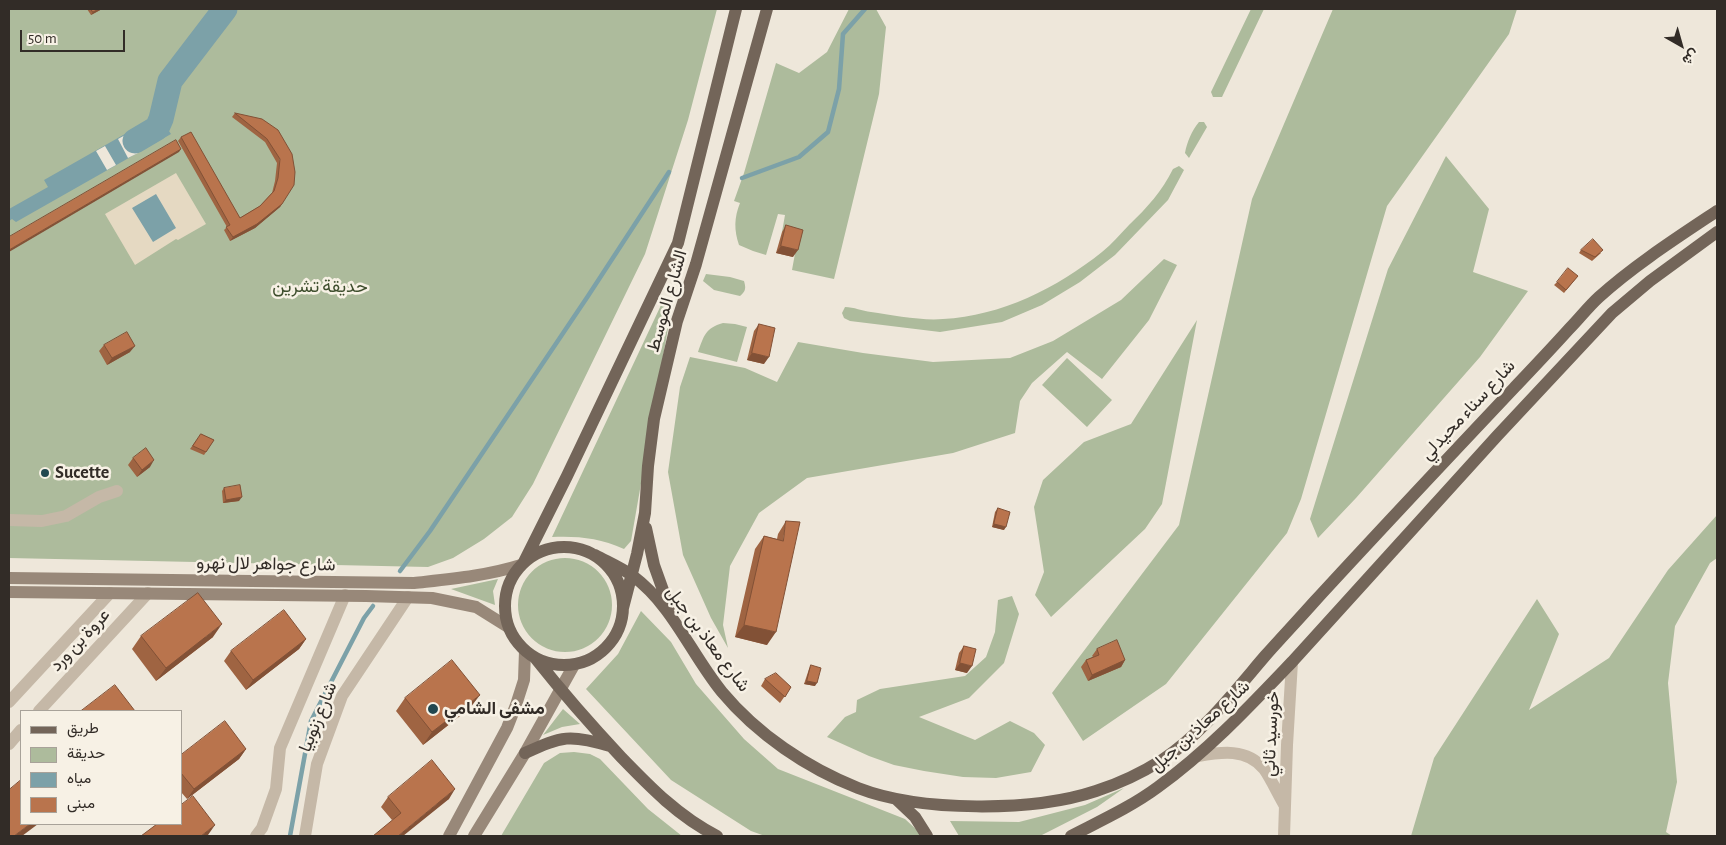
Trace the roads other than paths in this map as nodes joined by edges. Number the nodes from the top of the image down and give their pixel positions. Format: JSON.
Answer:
{"nodes":[{"id":1,"x":736,"y":9,"type":"edge"},
{"id":2,"x":767,"y":9,"type":"edge"},
{"id":3,"x":1717,"y":212,"type":"edge"},
{"id":4,"x":1717,"y":232,"type":"edge"},
{"id":5,"x":117,"y":491,"type":"dead end"},
{"id":6,"x":645,"y":514,"type":"junction"},
{"id":7,"x":9,"y":520,"type":"edge"},
{"id":8,"x":595,"y":555,"type":"junction"},
{"id":9,"x":522,"y":563,"type":"junction"},
{"id":10,"x":632,"y":575,"type":"junction"},
{"id":11,"x":9,"y":578,"type":"edge"},
{"id":12,"x":9,"y":592,"type":"edge"},
{"id":13,"x":110,"y":593,"type":"junction"},
{"id":14,"x":148,"y":593,"type":"junction"},
{"id":15,"x":345,"y":595,"type":"junction"},
{"id":16,"x":408,"y":597,"type":"junction"},
{"id":17,"x":623,"y":608,"type":"junction"},
{"id":18,"x":677,"y":625,"type":"junction"},
{"id":19,"x":508,"y":627,"type":"junction"},
{"id":20,"x":525,"y":651,"type":"junction"},
{"id":21,"x":1265,"y":656,"type":"joint"},
{"id":22,"x":536,"y":659,"type":"junction"},
{"id":23,"x":1292,"y":662,"type":"junction"},
{"id":24,"x":574,"y":665,"type":"junction"},
{"id":25,"x":560,"y":689,"type":"junction"},
{"id":26,"x":9,"y":702,"type":"edge"},
{"id":27,"x":40,"y":710,"type":"edge"},
{"id":28,"x":20,"y":731,"type":"edge"},
{"id":29,"x":9,"y":744,"type":"edge"},
{"id":30,"x":612,"y":747,"type":"junction"},
{"id":31,"x":525,"y":753,"type":"junction"},
{"id":32,"x":1198,"y":756,"type":"junction"},
{"id":33,"x":897,"y":800,"type":"junction"},
{"id":34,"x":1286,"y":808,"type":"junction"},
{"id":35,"x":706,"y":832,"type":"edge"},
{"id":36,"x":256,"y":836,"type":"edge"},
{"id":37,"x":305,"y":836,"type":"edge"},
{"id":38,"x":449,"y":836,"type":"edge"},
{"id":39,"x":474,"y":836,"type":"edge"},
{"id":40,"x":717,"y":836,"type":"edge"},
{"id":41,"x":927,"y":836,"type":"edge"},
{"id":42,"x":1071,"y":836,"type":"edge"},
{"id":43,"x":1284,"y":836,"type":"edge"}],
"edges":[{"from":1,"to":9,"type":"main road","name":"الشارع الموسط"},
{"from":2,"to":6,"type":"main road","name":"الشارع الموسط"},
{"from":3,"to":21,"type":"main road","name":"شارع سناء محيدلي"},
{"from":4,"to":23,"type":"main road"},
{"from":5,"to":7,"type":"street"},
{"from":6,"to":10,"type":"main road","name":"الشارع الموسط"},
{"from":6,"to":18,"type":"main road"},
{"from":8,"to":9,"type":"main road"},
{"from":8,"to":10,"type":"main road","name":"شارع معاذ بن جبل"},
{"from":8,"to":17,"type":"main road"},
{"from":9,"to":11,"type":"main road","name":"شارع جواهر لال نهرو"},
{"from":9,"to":19,"type":"main road"},
{"from":10,"to":17,"type":"main road","name":"الشارع الموسط"},
{"from":10,"to":18,"type":"main road","name":"شارع معاذ بن جبل"},
{"from":12,"to":13,"type":"main road","name":"شارع جواهر لال نهرو"},
{"from":13,"to":14,"type":"main road","name":"شارع جواهر لال نهرو"},
{"from":13,"to":26,"type":"street","name":"عروة بن ورد"},
{"from":14,"to":15,"type":"main road","name":"شارع جواهر لال نهرو"},
{"from":14,"to":27,"type":"street","name":"عروة بن ورد"},
{"from":15,"to":16,"type":"main road","name":"شارع جواهر لال نهرو"},
{"from":15,"to":36,"type":"street","name":"شارع زنوبيا"},
{"from":16,"to":19,"type":"main road","name":"شارع جواهر لال نهرو"},
{"from":16,"to":37,"type":"street","name":"شارع زنوبيا"},
{"from":17,"to":24,"type":"main road"},
{"from":18,"to":33,"type":"main road","name":"شارع معاذ بن جبل"},
{"from":19,"to":20,"type":"main road"},
{"from":20,"to":22,"type":"main road"},
{"from":20,"to":38,"type":"main road"},
{"from":21,"to":33,"type":"main road","name":"شارع معاذ بن جبل"},
{"from":22,"to":24,"type":"main road"},
{"from":22,"to":25,"type":"main road"},
{"from":23,"to":32,"type":"main road","name":"شارع معاذ بن جبل"},
{"from":23,"to":34,"type":"street","name":"خورسيد ثاني"},
{"from":24,"to":25,"type":"main road"},
{"from":25,"to":30,"type":"main road"},
{"from":25,"to":31,"type":"main road"},
{"from":28,"to":29,"type":"street"},
{"from":30,"to":31,"type":"main road"},
{"from":30,"to":35,"type":"main road"},
{"from":31,"to":39,"type":"main road"},
{"from":32,"to":34,"type":"street","name":"خورسيد ثاني"},
{"from":32,"to":42,"type":"main road","name":"شارع معاذ بن جبل"},
{"from":33,"to":41,"type":"main road"},
{"from":34,"to":43,"type":"street","name":"خورسيد ثاني"},
{"from":35,"to":40,"type":"main road"}]}
